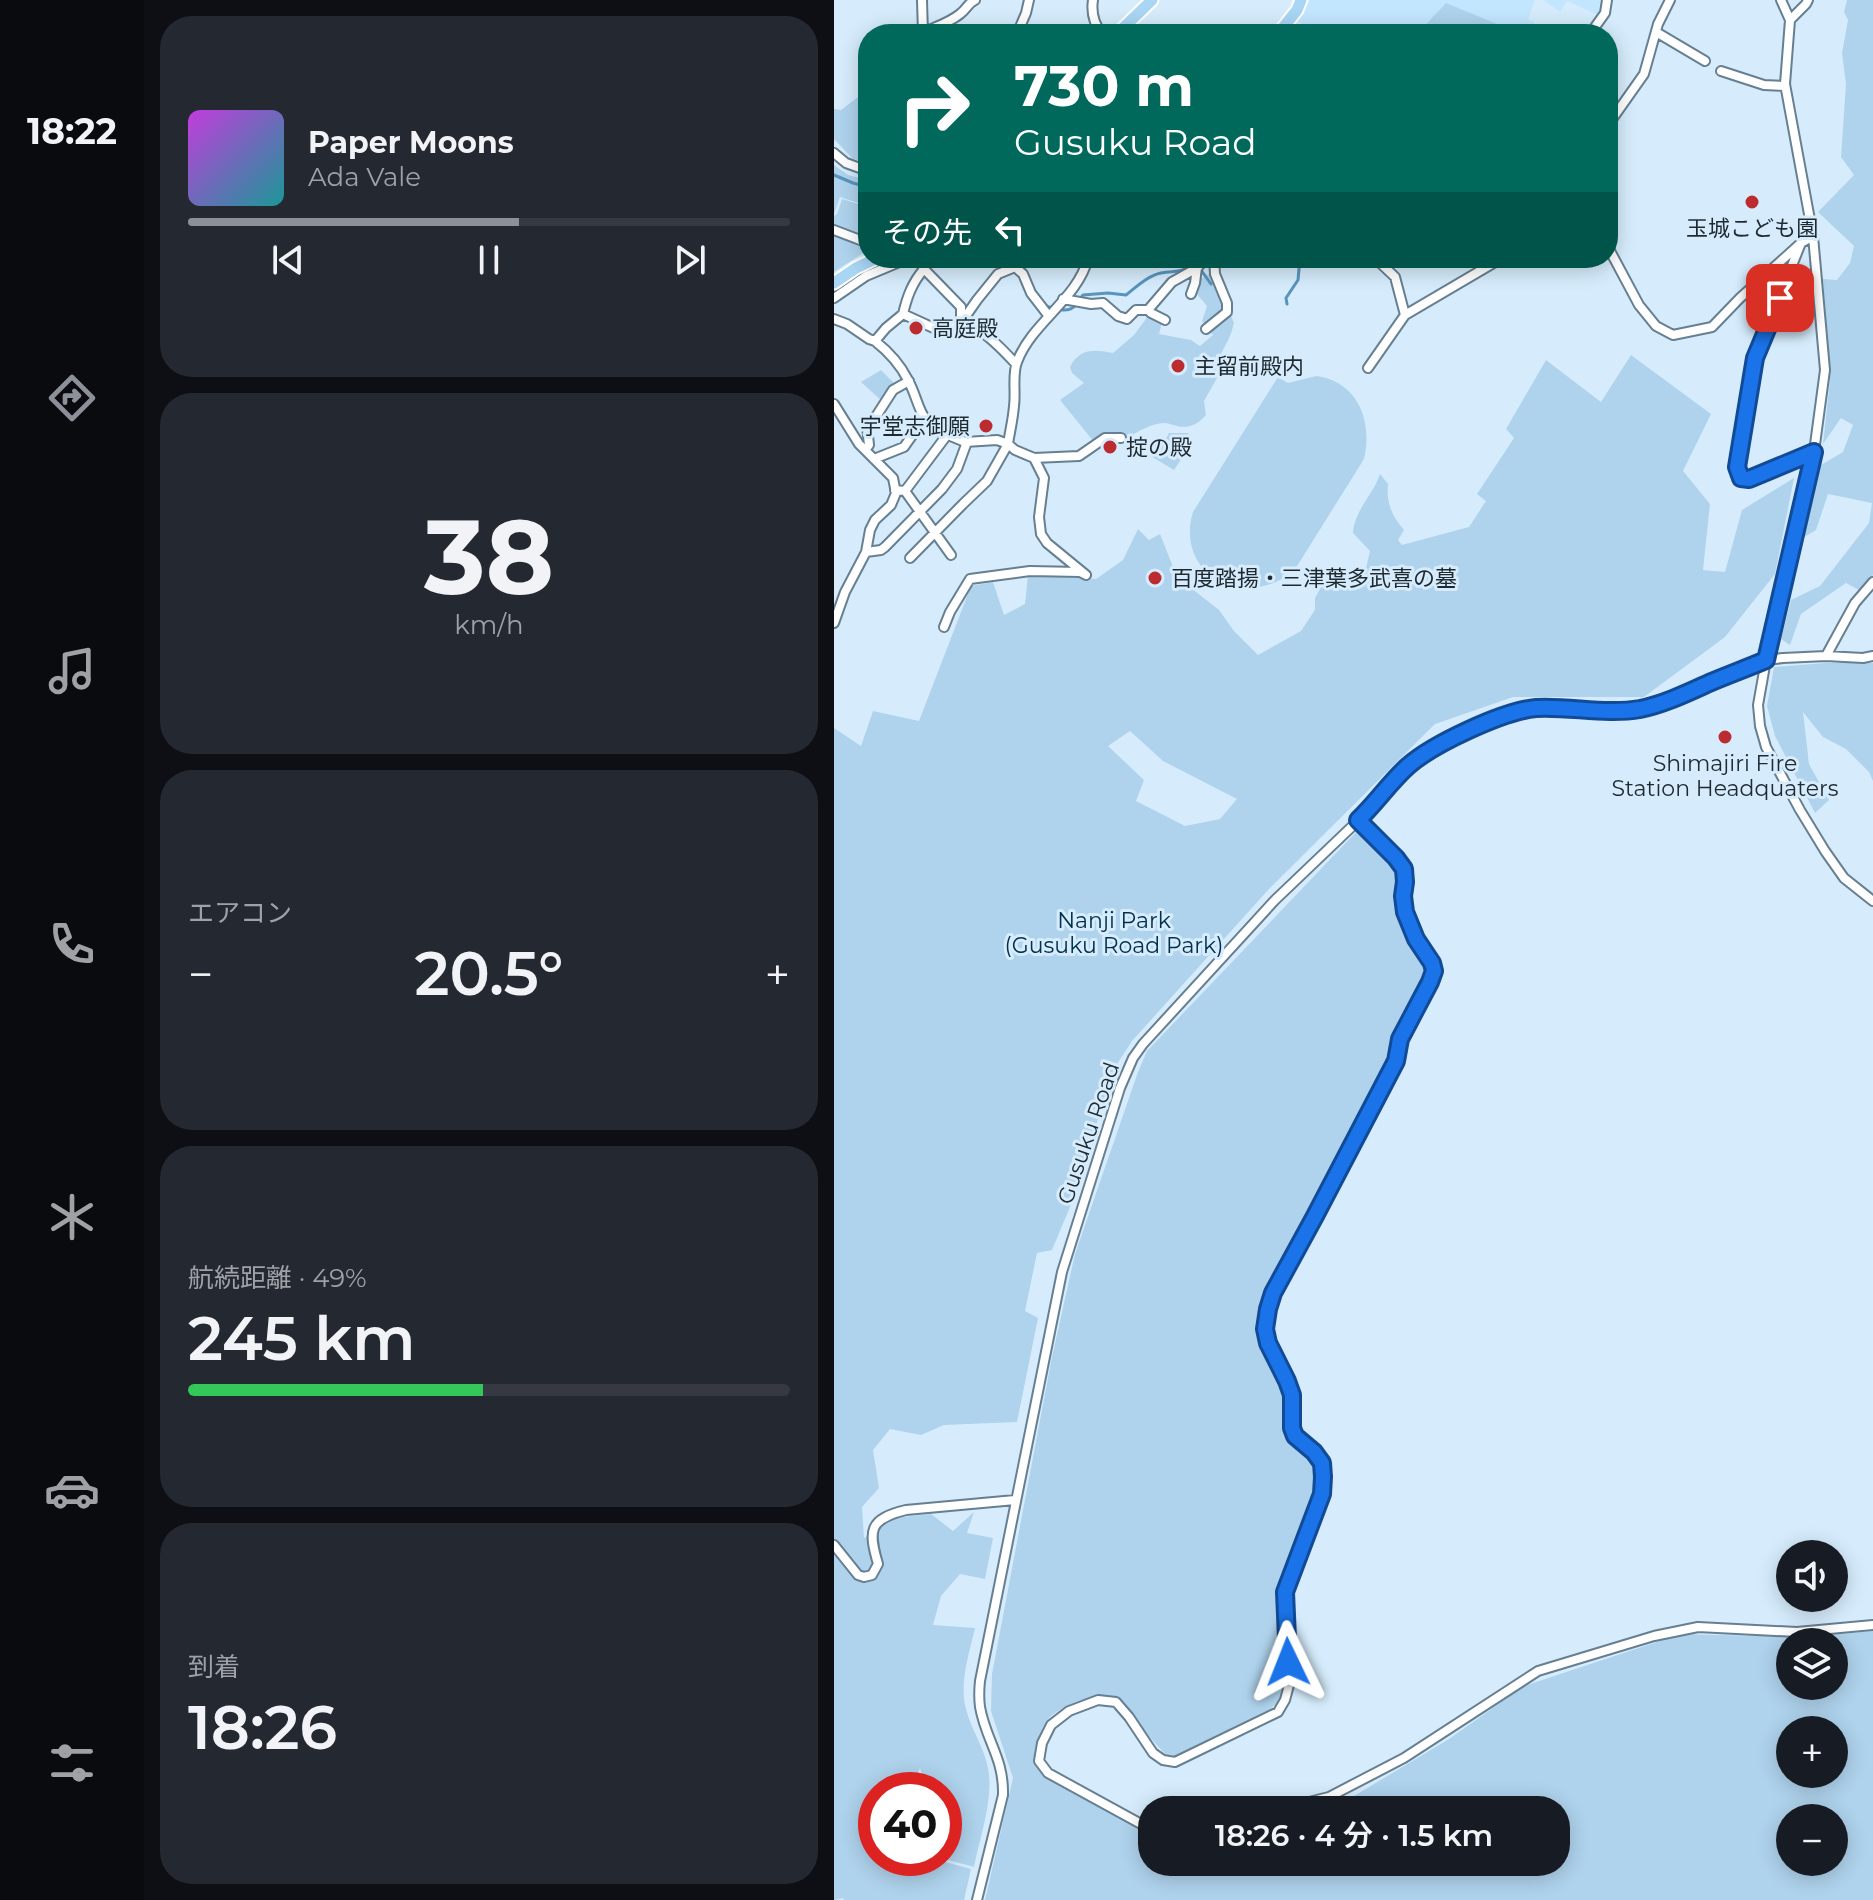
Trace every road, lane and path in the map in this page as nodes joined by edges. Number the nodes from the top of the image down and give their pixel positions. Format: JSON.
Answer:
{"nodes":[{"id":1,"x":922,"y":0,"type":"edge"},
{"id":2,"x":975,"y":0,"type":"edge"},
{"id":3,"x":1029,"y":0,"type":"edge"},
{"id":4,"x":1093,"y":0,"type":"edge"},
{"id":5,"x":1152,"y":0,"type":"edge"},
{"id":6,"x":1301,"y":0,"type":"edge"},
{"id":7,"x":1607,"y":0,"type":"edge"},
{"id":8,"x":1670,"y":0,"type":"edge"},
{"id":9,"x":1781,"y":0,"type":"edge"},
{"id":10,"x":1808,"y":0,"type":"edge"},
{"id":11,"x":1790,"y":20,"type":"junction"},
{"id":12,"x":922,"y":24,"type":"edge"},
{"id":13,"x":942,"y":24,"type":"edge"},
{"id":14,"x":1021,"y":24,"type":"edge"},
{"id":15,"x":1096,"y":24,"type":"edge"},
{"id":16,"x":1127,"y":24,"type":"edge"},
{"id":17,"x":1286,"y":24,"type":"edge"},
{"id":18,"x":1597,"y":24,"type":"edge"},
{"id":19,"x":1656,"y":32,"type":"junction"},
{"id":20,"x":1705,"y":61,"type":"dead end"},
{"id":21,"x":1721,"y":71,"type":"dead end"},
{"id":22,"x":1785,"y":86,"type":"junction"},
{"id":23,"x":1618,"y":111,"type":"edge"},
{"id":24,"x":834,"y":153,"type":"edge"},
{"id":25,"x":858,"y":167,"type":"edge"},
{"id":26,"x":834,"y":230,"type":"edge"},
{"id":27,"x":1813,"y":236,"type":"junction"},
{"id":28,"x":858,"y":239,"type":"edge"},
{"id":29,"x":1801,"y":243,"type":"junction"},
{"id":30,"x":1618,"y":266,"type":"edge"},
{"id":31,"x":858,"y":267,"type":"edge"},
{"id":32,"x":885,"y":268,"type":"edge"},
{"id":33,"x":1013,"y":268,"type":"edge"},
{"id":34,"x":1016,"y":268,"type":"edge"},
{"id":35,"x":1083,"y":268,"type":"edge"},
{"id":36,"x":1197,"y":268,"type":"joint"},
{"id":37,"x":1215,"y":268,"type":"edge"},
{"id":38,"x":1386,"y":268,"type":"edge"},
{"id":39,"x":1485,"y":268,"type":"edge"},
{"id":40,"x":924,"y":269,"type":"joint"},
{"id":41,"x":834,"y":283,"type":"edge"},
{"id":42,"x":1191,"y":294,"type":"dead end"},
{"id":43,"x":834,"y":298,"type":"edge"},
{"id":44,"x":1065,"y":301,"type":"junction"},
{"id":45,"x":1148,"y":310,"type":"junction"},
{"id":46,"x":903,"y":314,"type":"junction"},
{"id":47,"x":1049,"y":314,"type":"junction"},
{"id":48,"x":1405,"y":315,"type":"junction"},
{"id":49,"x":834,"y":319,"type":"edge"},
{"id":50,"x":1165,"y":320,"type":"dead end"},
{"id":51,"x":961,"y":323,"type":"junction"},
{"id":52,"x":1206,"y":329,"type":"dead end"},
{"id":53,"x":875,"y":341,"type":"junction"},
{"id":54,"x":1016,"y":364,"type":"junction"},
{"id":55,"x":1368,"y":368,"type":"dead end"},
{"id":56,"x":909,"y":381,"type":"junction"},
{"id":57,"x":834,"y":404,"type":"edge"},
{"id":58,"x":867,"y":426,"type":"junction"},
{"id":59,"x":934,"y":429,"type":"junction"},
{"id":60,"x":851,"y":431,"type":"junction"},
{"id":61,"x":947,"y":435,"type":"junction"},
{"id":62,"x":1121,"y":438,"type":"dead end"},
{"id":63,"x":967,"y":442,"type":"junction"},
{"id":64,"x":1008,"y":444,"type":"junction"},
{"id":65,"x":865,"y":450,"type":"junction"},
{"id":66,"x":1814,"y":452,"type":"junction"},
{"id":67,"x":1034,"y":458,"type":"junction"},
{"id":68,"x":874,"y":459,"type":"junction"},
{"id":69,"x":895,"y":490,"type":"junction"},
{"id":70,"x":905,"y":491,"type":"junction"},
{"id":71,"x":921,"y":512,"type":"junction"},
{"id":72,"x":936,"y":532,"type":"junction"},
{"id":73,"x":866,"y":552,"type":"junction"},
{"id":74,"x":951,"y":555,"type":"dead end"},
{"id":75,"x":910,"y":558,"type":"dead end"},
{"id":76,"x":1873,"y":582,"type":"edge"},
{"id":77,"x":834,"y":623,"type":"edge"},
{"id":78,"x":944,"y":627,"type":"dead end"},
{"id":79,"x":1826,"y":656,"type":"junction"},
{"id":80,"x":1873,"y":656,"type":"edge"},
{"id":81,"x":1766,"y":660,"type":"junction"},
{"id":82,"x":1358,"y":820,"type":"junction"},
{"id":83,"x":1873,"y":901,"type":"edge"},
{"id":84,"x":1015,"y":1500,"type":"junction"},
{"id":85,"x":834,"y":1545,"type":"edge"},
{"id":86,"x":1873,"y":1625,"type":"edge"},
{"id":87,"x":1331,"y":1796,"type":"edge"},
{"id":88,"x":1138,"y":1822,"type":"edge"},
{"id":89,"x":977,"y":1900,"type":"edge"}],
"edges":[{"from":1,"to":12,"type":"street"},
{"from":2,"to":13,"type":"street"},
{"from":3,"to":14,"type":"street"},
{"from":4,"to":15,"type":"street"},
{"from":5,"to":16,"type":"main road"},
{"from":6,"to":17,"type":"main road"},
{"from":7,"to":18,"type":"street"},
{"from":8,"to":19,"type":"street"},
{"from":9,"to":11,"type":"street"},
{"from":10,"to":11,"type":"street"},
{"from":11,"to":22,"type":"street"},
{"from":19,"to":20,"type":"street"},
{"from":19,"to":23,"type":"street"},
{"from":21,"to":22,"type":"street"},
{"from":22,"to":27,"type":"street"},
{"from":24,"to":25,"type":"street"},
{"from":26,"to":28,"type":"street"},
{"from":27,"to":29,"type":"street"},
{"from":27,"to":66,"type":"street"},
{"from":29,"to":30,"type":"street"},
{"from":29,"to":66,"type":"street"},
{"from":31,"to":41,"type":"main road"},
{"from":32,"to":43,"type":"street"},
{"from":33,"to":51,"type":"street"},
{"from":34,"to":47,"type":"street"},
{"from":35,"to":44,"type":"street"},
{"from":36,"to":42,"type":"street"},
{"from":36,"to":45,"type":"street"},
{"from":37,"to":52,"type":"street"},
{"from":38,"to":48,"type":"street"},
{"from":39,"to":48,"type":"street"},
{"from":40,"to":46,"type":"street"},
{"from":40,"to":51,"type":"street"},
{"from":44,"to":45,"type":"street"},
{"from":44,"to":47,"type":"street"},
{"from":45,"to":50,"type":"street"},
{"from":46,"to":51,"type":"street"},
{"from":46,"to":53,"type":"street"},
{"from":47,"to":54,"type":"street"},
{"from":48,"to":55,"type":"street"},
{"from":49,"to":53,"type":"street"},
{"from":51,"to":54,"type":"street"},
{"from":53,"to":56,"type":"street"},
{"from":54,"to":64,"type":"street"},
{"from":56,"to":58,"type":"street"},
{"from":56,"to":59,"type":"street"},
{"from":57,"to":60,"type":"street"},
{"from":58,"to":60,"type":"street"},
{"from":58,"to":65,"type":"street"},
{"from":59,"to":61,"type":"street"},
{"from":59,"to":68,"type":"street"},
{"from":60,"to":65,"type":"street"},
{"from":61,"to":63,"type":"street"},
{"from":61,"to":70,"type":"street"},
{"from":62,"to":67,"type":"street"},
{"from":63,"to":64,"type":"street"},
{"from":63,"to":71,"type":"street"},
{"from":64,"to":67,"type":"street"},
{"from":64,"to":72,"type":"street"},
{"from":65,"to":68,"type":"street"},
{"from":66,"to":81,"type":"street"},
{"from":67,"to":78,"type":"street"},
{"from":68,"to":69,"type":"street"},
{"from":69,"to":70,"type":"street"},
{"from":69,"to":73,"type":"street"},
{"from":70,"to":71,"type":"street"},
{"from":71,"to":72,"type":"street"},
{"from":71,"to":73,"type":"street"},
{"from":72,"to":74,"type":"street"},
{"from":72,"to":75,"type":"street"},
{"from":73,"to":77,"type":"street"},
{"from":76,"to":79,"type":"street"},
{"from":79,"to":80,"type":"street","name":"Gusuku Road"},
{"from":79,"to":81,"type":"street","name":"Gusuku Road"},
{"from":81,"to":82,"type":"street","name":"Gusuku Road"},
{"from":81,"to":83,"type":"street"},
{"from":82,"to":84,"type":"street","name":"Gusuku Road"},
{"from":82,"to":88,"type":"street"},
{"from":84,"to":85,"type":"street"},
{"from":84,"to":89,"type":"street","name":"Gusuku Road"},
{"from":86,"to":87,"type":"street"}]}
